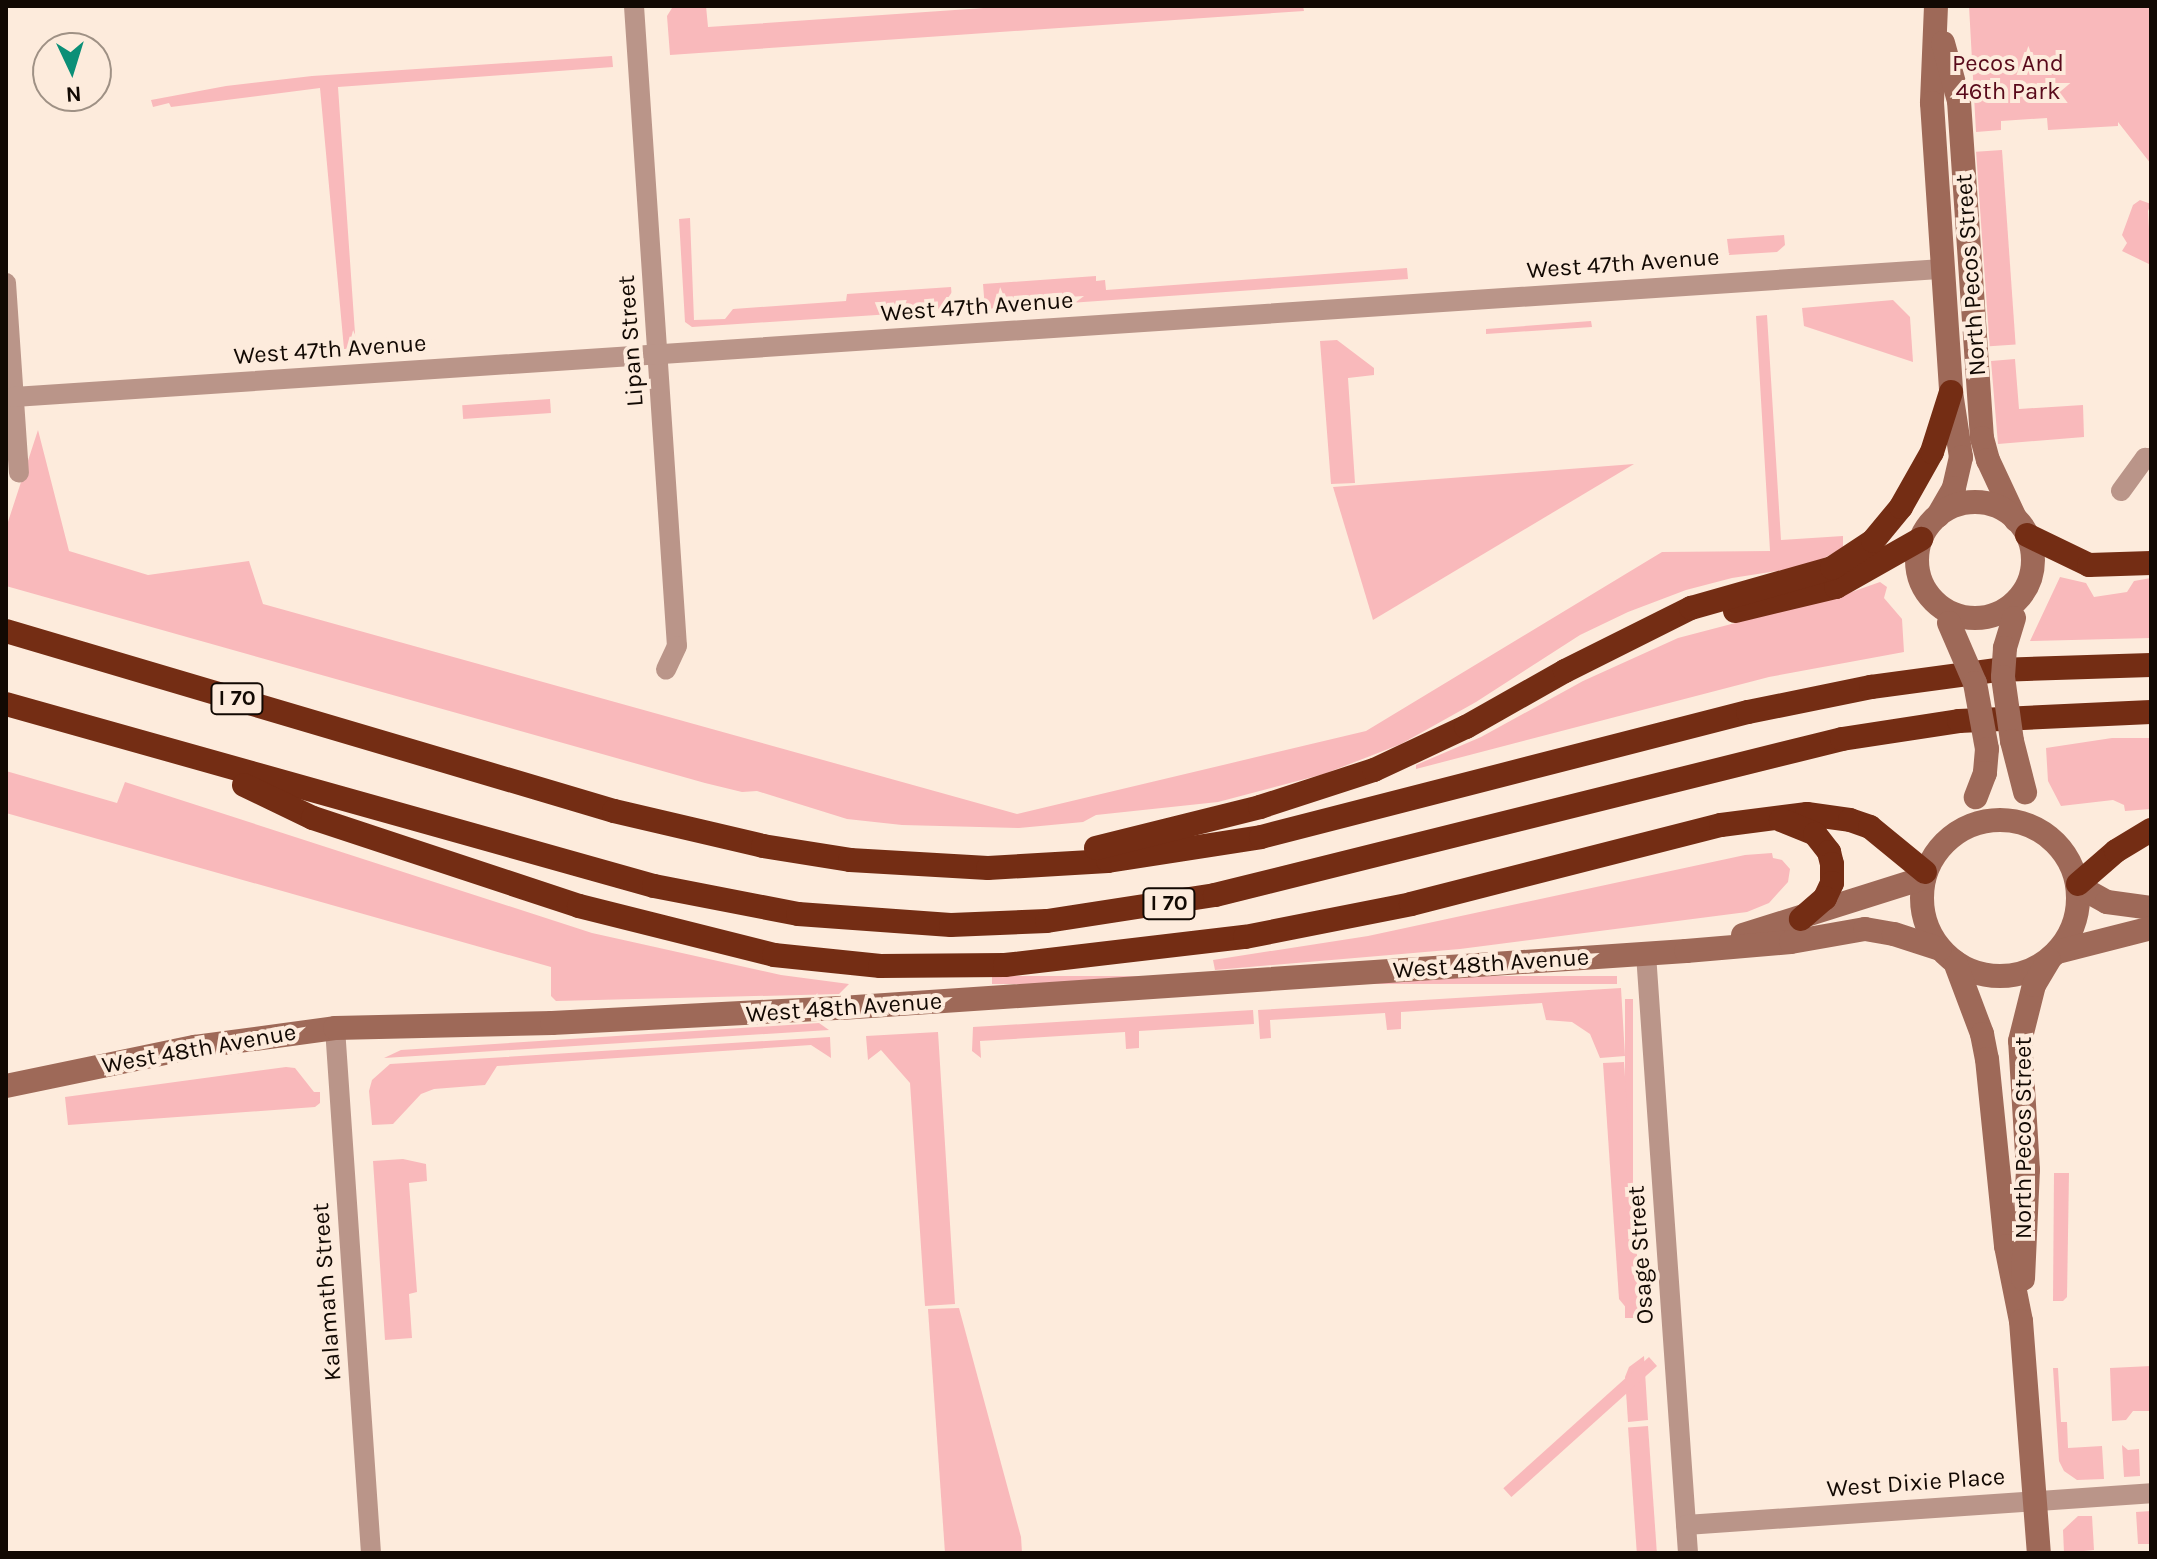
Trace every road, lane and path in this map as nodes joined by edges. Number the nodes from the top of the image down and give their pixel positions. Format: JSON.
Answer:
{"nodes":[{"id":1,"x":634,"y":6,"type":"edge"},
{"id":2,"x":1937,"y":16,"type":"edge"},
{"id":3,"x":1943,"y":269,"type":"junction"},
{"id":4,"x":6,"y":283,"type":"edge"},
{"id":5,"x":1973,"y":311,"type":"junction"},
{"id":6,"x":658,"y":354,"type":"junction"},
{"id":7,"x":1951,"y":392,"type":"junction"},
{"id":8,"x":14,"y":397,"type":"junction"},
{"id":9,"x":2151,"y":458,"type":"edge"},
{"id":10,"x":19,"y":473,"type":"dead end"},
{"id":11,"x":2121,"y":491,"type":"dead end"},
{"id":12,"x":1938,"y":516,"type":"junction"},
{"id":13,"x":2022,"y":527,"type":"junction"},
{"id":14,"x":1921,"y":539,"type":"junction"},
{"id":15,"x":2151,"y":563,"type":"edge"},
{"id":16,"x":2025,"y":590,"type":"junction"},
{"id":17,"x":1931,"y":597,"type":"junction"},
{"id":18,"x":6,"y":631,"type":"edge"},
{"id":19,"x":1638,"y":633,"type":"junction"},
{"id":20,"x":2151,"y":665,"type":"edge"},
{"id":21,"x":666,"y":670,"type":"dead end"},
{"id":22,"x":6,"y":704,"type":"edge"},
{"id":23,"x":2151,"y":712,"type":"edge"},
{"id":24,"x":188,"y":758,"type":"junction"},
{"id":25,"x":1775,"y":818,"type":"junction"},
{"id":26,"x":2151,"y":830,"type":"edge"},
{"id":27,"x":1956,"y":832,"type":"junction"},
{"id":28,"x":2044,"y":832,"type":"junction"},
{"id":29,"x":988,"y":868,"type":"junction"},
{"id":30,"x":1924,"y":875,"type":"junction"},
{"id":31,"x":2078,"y":885,"type":"junction"},
{"id":32,"x":2151,"y":908,"type":"edge"},
{"id":33,"x":1801,"y":919,"type":"junction"},
{"id":34,"x":2151,"y":928,"type":"edge"},
{"id":35,"x":1686,"y":951,"type":"junction"},
{"id":36,"x":1646,"y":954,"type":"junction"},
{"id":37,"x":1947,"y":956,"type":"junction"},
{"id":38,"x":2053,"y":956,"type":"junction"},
{"id":39,"x":335,"y":1028,"type":"junction"},
{"id":40,"x":6,"y":1086,"type":"edge"},
{"id":41,"x":2021,"y":1321,"type":"junction"},
{"id":42,"x":2151,"y":1493,"type":"edge"},
{"id":43,"x":2035,"y":1501,"type":"junction"},
{"id":44,"x":1686,"y":1525,"type":"junction"},
{"id":45,"x":371,"y":1553,"type":"edge"},
{"id":46,"x":1688,"y":1553,"type":"edge"},
{"id":47,"x":2039,"y":1553,"type":"edge"}],
"edges":[{"from":1,"to":6,"type":"street","name":"Lipan Street"},
{"from":2,"to":3,"type":"main road","name":"North Pecos Street"},
{"from":2,"to":5,"type":"main road","name":"North Pecos Street"},
{"from":3,"to":5,"type":"main road"},
{"from":3,"to":6,"type":"street","name":"West 47th Avenue"},
{"from":3,"to":7,"type":"main road","name":"North Pecos Street"},
{"from":4,"to":8,"type":"street"},
{"from":5,"to":13,"type":"main road","name":"North Pecos Street"},
{"from":6,"to":8,"type":"street","name":"West 47th Avenue"},
{"from":6,"to":21,"type":"street","name":"Lipan Street"},
{"from":7,"to":12,"type":"main road","name":"North Pecos Street"},
{"from":7,"to":19,"type":"highway"},
{"from":8,"to":10,"type":"street"},
{"from":9,"to":11,"type":"street"},
{"from":12,"to":13,"type":"main road"},
{"from":12,"to":14,"type":"main road"},
{"from":13,"to":15,"type":"highway"},
{"from":13,"to":16,"type":"main road"},
{"from":14,"to":17,"type":"main road"},
{"from":14,"to":19,"type":"highway"},
{"from":16,"to":17,"type":"main road"},
{"from":16,"to":28,"type":"main road","bridge":true},
{"from":17,"to":27,"type":"main road","bridge":true},
{"from":18,"to":29,"type":"highway","number":"I 70"},
{"from":19,"to":29,"type":"highway"},
{"from":20,"to":29,"type":"highway","number":"I 70"},
{"from":22,"to":24,"type":"highway","number":"I 70"},
{"from":23,"to":24,"type":"highway","number":"I 70"},
{"from":24,"to":25,"type":"highway"},
{"from":25,"to":30,"type":"highway"},
{"from":25,"to":33,"type":"highway"},
{"from":26,"to":31,"type":"highway"},
{"from":27,"to":28,"type":"main road"},
{"from":27,"to":30,"type":"main road"},
{"from":28,"to":31,"type":"main road"},
{"from":30,"to":33,"type":"main road","name":"West 48th Avenue"},
{"from":30,"to":37,"type":"main road"},
{"from":31,"to":32,"type":"main road"},
{"from":31,"to":38,"type":"main road"},
{"from":33,"to":35,"type":"main road","name":"West 48th Avenue"},
{"from":34,"to":38,"type":"main road"},
{"from":35,"to":36,"type":"main road","name":"West 48th Avenue"},
{"from":35,"to":37,"type":"main road","name":"West 48th Avenue"},
{"from":36,"to":39,"type":"main road","name":"West 48th Avenue"},
{"from":36,"to":44,"type":"street","name":"Osage Street"},
{"from":37,"to":38,"type":"main road"},
{"from":37,"to":41,"type":"main road","name":"North Pecos Street"},
{"from":38,"to":41,"type":"main road","name":"North Pecos Street"},
{"from":39,"to":40,"type":"main road","name":"West 48th Avenue"},
{"from":39,"to":45,"type":"street","name":"Kalamath Street"},
{"from":41,"to":43,"type":"main road","name":"North Pecos Street"},
{"from":42,"to":43,"type":"street","name":"West Dixie Place"},
{"from":43,"to":44,"type":"street","name":"West Dixie Place"},
{"from":43,"to":47,"type":"main road","name":"North Pecos Street"},
{"from":44,"to":46,"type":"street","name":"Osage Street"}]}
